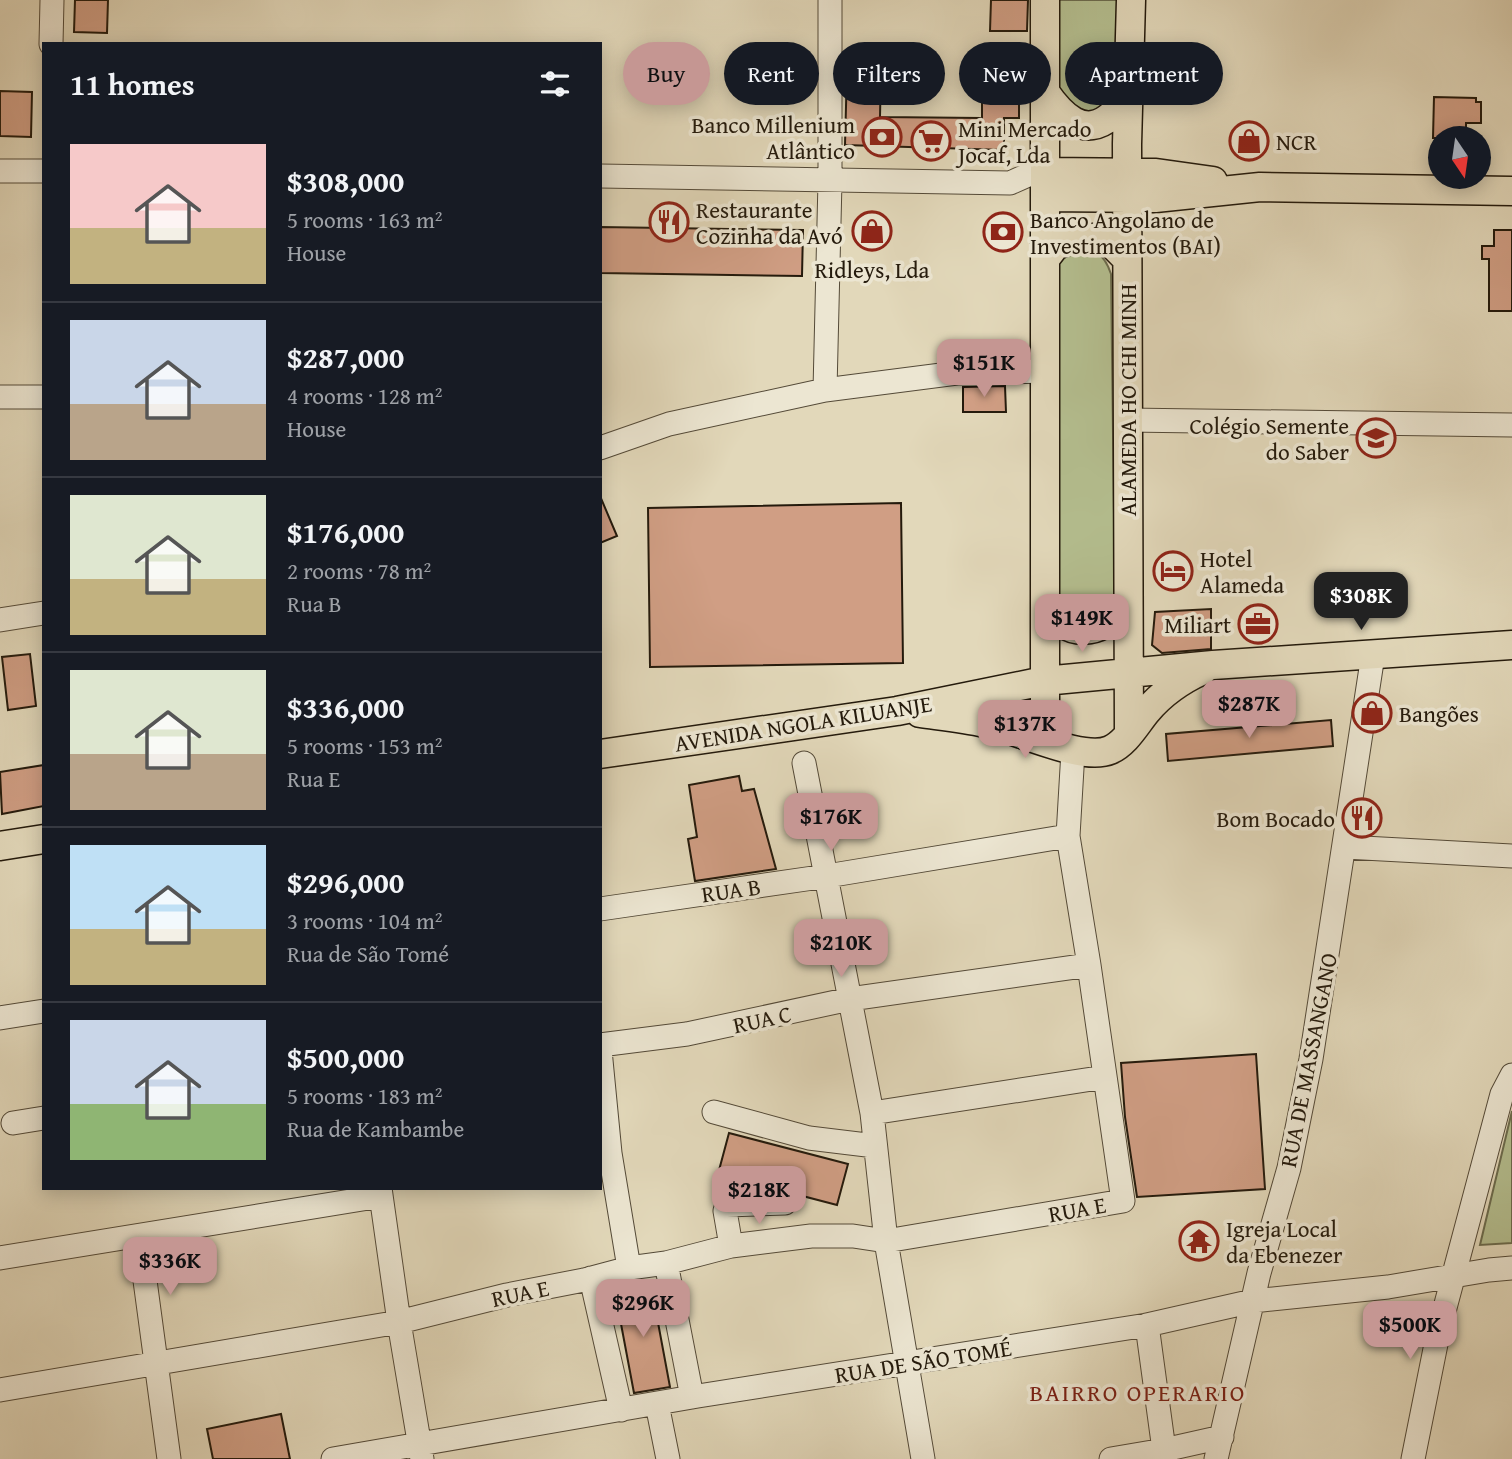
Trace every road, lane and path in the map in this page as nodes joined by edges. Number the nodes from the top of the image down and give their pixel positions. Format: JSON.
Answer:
{"nodes":[{"id":1,"x":52,"y":0,"type":"edge"},
{"id":2,"x":830,"y":0,"type":"edge"},
{"id":3,"x":1045,"y":0,"type":"edge"},
{"id":4,"x":1131,"y":0,"type":"edge"},
{"id":5,"x":51,"y":42,"type":"edge"},
{"id":6,"x":1045,"y":42,"type":"edge"},
{"id":7,"x":1130,"y":42,"type":"edge"},
{"id":8,"x":1051,"y":100,"type":"edge"},
{"id":9,"x":1045,"y":105,"type":"edge"},
{"id":10,"x":1119,"y":105,"type":"edge"},
{"id":11,"x":1128,"y":105,"type":"edge"},
{"id":12,"x":0,"y":171,"type":"edge"},
{"id":13,"x":42,"y":171,"type":"edge"},
{"id":14,"x":602,"y":176,"type":"edge"},
{"id":15,"x":830,"y":181,"type":"junction"},
{"id":16,"x":1045,"y":184,"type":"junction"},
{"id":17,"x":1127,"y":185,"type":"junction"},
{"id":18,"x":1512,"y":191,"type":"edge"},
{"id":19,"x":1127,"y":258,"type":"junction"},
{"id":20,"x":1045,"y":259,"type":"junction"},
{"id":21,"x":1045,"y":371,"type":"junction"},
{"id":22,"x":825,"y":390,"type":"junction"},
{"id":23,"x":0,"y":397,"type":"edge"},
{"id":24,"x":42,"y":397,"type":"edge"},
{"id":25,"x":1127,"y":420,"type":"junction"},
{"id":26,"x":1512,"y":425,"type":"edge"},
{"id":27,"x":602,"y":447,"type":"edge"},
{"id":28,"x":1045,"y":603,"type":"junction"},
{"id":29,"x":1128,"y":605,"type":"junction"},
{"id":30,"x":42,"y":612,"type":"edge"},
{"id":31,"x":0,"y":620,"type":"edge"},
{"id":32,"x":1512,"y":645,"type":"edge"},
{"id":33,"x":1373,"y":655,"type":"junction"},
{"id":34,"x":1213,"y":665,"type":"junction"},
{"id":35,"x":1129,"y":674,"type":"junction"},
{"id":36,"x":1044,"y":681,"type":"junction"},
{"id":37,"x":897,"y":711,"type":"junction"},
{"id":38,"x":1129,"y":734,"type":"junction"},
{"id":39,"x":1045,"y":741,"type":"junction"},
{"id":40,"x":1073,"y":751,"type":"junction"},
{"id":41,"x":602,"y":754,"type":"edge"},
{"id":42,"x":804,"y":763,"type":"dead end"},
{"id":43,"x":1068,"y":836,"type":"junction"},
{"id":44,"x":42,"y":839,"type":"edge"},
{"id":45,"x":0,"y":846,"type":"edge"},
{"id":46,"x":1345,"y":847,"type":"junction"},
{"id":47,"x":1512,"y":856,"type":"edge"},
{"id":48,"x":827,"y":876,"type":"junction"},
{"id":49,"x":602,"y":909,"type":"edge"},
{"id":50,"x":1089,"y":965,"type":"junction"},
{"id":51,"x":850,"y":999,"type":"junction"},
{"id":52,"x":42,"y":1011,"type":"edge"},
{"id":53,"x":0,"y":1018,"type":"edge"},
{"id":54,"x":602,"y":1048,"type":"edge"},
{"id":55,"x":1512,"y":1075,"type":"edge"},
{"id":56,"x":1105,"y":1077,"type":"junction"},
{"id":57,"x":602,"y":1090,"type":"edge"},
{"id":58,"x":714,"y":1112,"type":"dead end"},
{"id":59,"x":872,"y":1113,"type":"junction"},
{"id":60,"x":42,"y":1118,"type":"edge"},
{"id":61,"x":13,"y":1123,"type":"dead end"},
{"id":62,"x":876,"y":1146,"type":"junction"},
{"id":63,"x":605,"y":1154,"type":"edge"},
{"id":64,"x":380,"y":1192,"type":"edge"},
{"id":65,"x":785,"y":1203,"type":"dead end"},
{"id":66,"x":139,"y":1236,"type":"junction"},
{"id":67,"x":886,"y":1241,"type":"junction"},
{"id":68,"x":731,"y":1246,"type":"junction"},
{"id":69,"x":0,"y":1258,"type":"edge"},
{"id":70,"x":666,"y":1263,"type":"junction"},
{"id":71,"x":629,"y":1268,"type":"junction"},
{"id":72,"x":1512,"y":1268,"type":"edge"},
{"id":73,"x":1455,"y":1275,"type":"junction"},
{"id":74,"x":591,"y":1278,"type":"junction"},
{"id":75,"x":1253,"y":1301,"type":"junction"},
{"id":76,"x":399,"y":1322,"type":"junction"},
{"id":77,"x":1147,"y":1325,"type":"junction"},
{"id":78,"x":907,"y":1364,"type":"junction"},
{"id":79,"x":157,"y":1365,"type":"junction"},
{"id":80,"x":0,"y":1390,"type":"edge"},
{"id":81,"x":692,"y":1397,"type":"junction"},
{"id":82,"x":657,"y":1404,"type":"junction"},
{"id":83,"x":621,"y":1410,"type":"junction"},
{"id":84,"x":1219,"y":1448,"type":"edge"},
{"id":85,"x":1164,"y":1450,"type":"junction"},
{"id":86,"x":421,"y":1452,"type":"edge"},
{"id":87,"x":169,"y":1459,"type":"edge"},
{"id":88,"x":333,"y":1459,"type":"edge"},
{"id":89,"x":668,"y":1459,"type":"edge"},
{"id":90,"x":923,"y":1459,"type":"edge"},
{"id":91,"x":1111,"y":1459,"type":"edge"},
{"id":92,"x":1413,"y":1459,"type":"edge"}],
"edges":[{"from":1,"to":5,"type":"street"},
{"from":2,"to":15,"type":"street"},
{"from":3,"to":6,"type":"main road"},
{"from":4,"to":7,"type":"main road","name":"ALAMEDA HO CHI MINH"},
{"from":8,"to":10,"type":"main road"},
{"from":9,"to":16,"type":"main road"},
{"from":11,"to":17,"type":"main road","name":"ALAMEDA HO CHI MINH"},
{"from":12,"to":13,"type":"street"},
{"from":14,"to":15,"type":"street"},
{"from":15,"to":16,"type":"street"},
{"from":15,"to":22,"type":"street"},
{"from":16,"to":17,"type":"main road"},
{"from":16,"to":20,"type":"main road"},
{"from":17,"to":18,"type":"main road"},
{"from":17,"to":19,"type":"main road","name":"ALAMEDA HO CHI MINH"},
{"from":19,"to":20,"type":"main road"},
{"from":19,"to":25,"type":"main road","name":"ALAMEDA HO CHI MINH"},
{"from":20,"to":21,"type":"main road"},
{"from":21,"to":22,"type":"street"},
{"from":21,"to":28,"type":"main road"},
{"from":22,"to":27,"type":"street"},
{"from":23,"to":24,"type":"street"},
{"from":25,"to":26,"type":"street"},
{"from":25,"to":29,"type":"main road","name":"ALAMEDA HO CHI MINH"},
{"from":28,"to":29,"type":"main road"},
{"from":28,"to":36,"type":"main road"},
{"from":29,"to":35,"type":"main road","name":"ALAMEDA HO CHI MINH"},
{"from":30,"to":31,"type":"street"},
{"from":32,"to":33,"type":"main road","name":"AVENIDA NGOLA KILUANJE"},
{"from":33,"to":34,"type":"main road","name":"AVENIDA NGOLA KILUANJE"},
{"from":33,"to":46,"type":"street","name":"RUA DE MASSANGANO"},
{"from":34,"to":35,"type":"main road","name":"AVENIDA NGOLA KILUANJE"},
{"from":34,"to":38,"type":"main road"},
{"from":35,"to":36,"type":"main road","name":"AVENIDA NGOLA KILUANJE"},
{"from":35,"to":38,"type":"main road","name":"ALAMEDA HO CHI MINH"},
{"from":36,"to":37,"type":"main road","name":"AVENIDA NGOLA KILUANJE"},
{"from":36,"to":39,"type":"main road"},
{"from":37,"to":39,"type":"main road"},
{"from":37,"to":41,"type":"main road","name":"AVENIDA NGOLA KILUANJE"},
{"from":38,"to":40,"type":"main road"},
{"from":39,"to":40,"type":"main road"},
{"from":40,"to":43,"type":"street"},
{"from":42,"to":48,"type":"street"},
{"from":43,"to":48,"type":"street","name":"RUA B"},
{"from":43,"to":50,"type":"street"},
{"from":44,"to":45,"type":"main road"},
{"from":46,"to":47,"type":"street"},
{"from":46,"to":75,"type":"street","name":"RUA DE MASSANGANO"},
{"from":48,"to":49,"type":"street","name":"RUA B"},
{"from":48,"to":51,"type":"street"},
{"from":50,"to":51,"type":"street","name":"RUA C"},
{"from":50,"to":56,"type":"street"},
{"from":51,"to":54,"type":"street","name":"RUA C"},
{"from":51,"to":59,"type":"street"},
{"from":52,"to":53,"type":"street"},
{"from":55,"to":73,"type":"street"},
{"from":56,"to":59,"type":"street"},
{"from":56,"to":67,"type":"street","name":"RUA E"},
{"from":57,"to":63,"type":"street"},
{"from":58,"to":62,"type":"street"},
{"from":59,"to":62,"type":"street"},
{"from":60,"to":61,"type":"street"},
{"from":62,"to":67,"type":"street"},
{"from":63,"to":71,"type":"street"},
{"from":64,"to":66,"type":"street"},
{"from":64,"to":76,"type":"street"},
{"from":65,"to":68,"type":"street"},
{"from":66,"to":69,"type":"street"},
{"from":66,"to":79,"type":"street"},
{"from":67,"to":68,"type":"street","name":"RUA E"},
{"from":67,"to":78,"type":"street"},
{"from":68,"to":70,"type":"street","name":"RUA E"},
{"from":70,"to":71,"type":"street","name":"RUA E"},
{"from":70,"to":81,"type":"street"},
{"from":71,"to":74,"type":"street","name":"RUA E"},
{"from":72,"to":73,"type":"street","name":"RUA DE SÃO TOMÉ"},
{"from":73,"to":75,"type":"street","name":"RUA DE SÃO TOMÉ"},
{"from":73,"to":92,"type":"street"},
{"from":74,"to":76,"type":"street","name":"RUA E"},
{"from":74,"to":83,"type":"street"},
{"from":75,"to":77,"type":"street","name":"RUA DE SÃO TOMÉ"},
{"from":75,"to":84,"type":"street","name":"RUA DE MASSANGANO"},
{"from":76,"to":79,"type":"street","name":"RUA E"},
{"from":76,"to":86,"type":"street"},
{"from":77,"to":78,"type":"street","name":"RUA DE SÃO TOMÉ"},
{"from":77,"to":85,"type":"street"},
{"from":78,"to":81,"type":"street","name":"RUA DE SÃO TOMÉ"},
{"from":78,"to":90,"type":"street"},
{"from":79,"to":80,"type":"street","name":"RUA E"},
{"from":79,"to":87,"type":"street"},
{"from":81,"to":82,"type":"street","name":"RUA DE SÃO TOMÉ"},
{"from":82,"to":83,"type":"street","name":"RUA DE SÃO TOMÉ"},
{"from":82,"to":89,"type":"street"},
{"from":83,"to":86,"type":"street","name":"RUA DE SÃO TOMÉ"},
{"from":84,"to":85,"type":"street"},
{"from":85,"to":91,"type":"street"},
{"from":86,"to":88,"type":"street","name":"RUA DE SÃO TOMÉ"}]}
